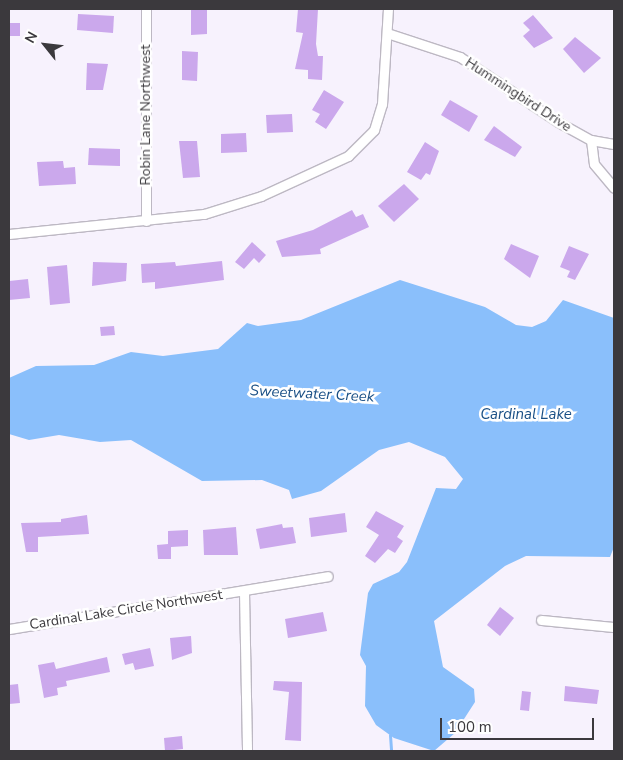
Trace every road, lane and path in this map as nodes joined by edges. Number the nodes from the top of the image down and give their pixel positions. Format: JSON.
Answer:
{"nodes":[{"id":1,"x":146,"y":9,"type":"edge"},
{"id":2,"x":388,"y":9,"type":"edge"},
{"id":3,"x":387,"y":33,"type":"junction"},
{"id":4,"x":591,"y":140,"type":"junction"},
{"id":5,"x":614,"y":144,"type":"edge"},
{"id":6,"x":614,"y":188,"type":"edge"},
{"id":7,"x":146,"y":221,"type":"junction"},
{"id":8,"x":9,"y":234,"type":"edge"},
{"id":9,"x":328,"y":576,"type":"dead end"},
{"id":10,"x":244,"y":592,"type":"junction"},
{"id":11,"x":541,"y":620,"type":"dead end"},
{"id":12,"x":614,"y":627,"type":"edge"},
{"id":13,"x":9,"y":629,"type":"edge"},
{"id":14,"x":247,"y":751,"type":"edge"}],
"edges":[{"from":1,"to":7,"type":"street","name":"Robin Lane Northwest"},
{"from":2,"to":3,"type":"street"},
{"from":3,"to":4,"type":"street","name":"Hummingbird Drive"},
{"from":3,"to":7,"type":"street"},
{"from":4,"to":5,"type":"street","name":"Hummingbird Drive"},
{"from":4,"to":6,"type":"street"},
{"from":7,"to":8,"type":"street"},
{"from":9,"to":10,"type":"street","name":"Cardinal Lake Circle Northwest"},
{"from":10,"to":13,"type":"street","name":"Cardinal Lake Circle Northwest"},
{"from":10,"to":14,"type":"street"},
{"from":11,"to":12,"type":"street"}]}
